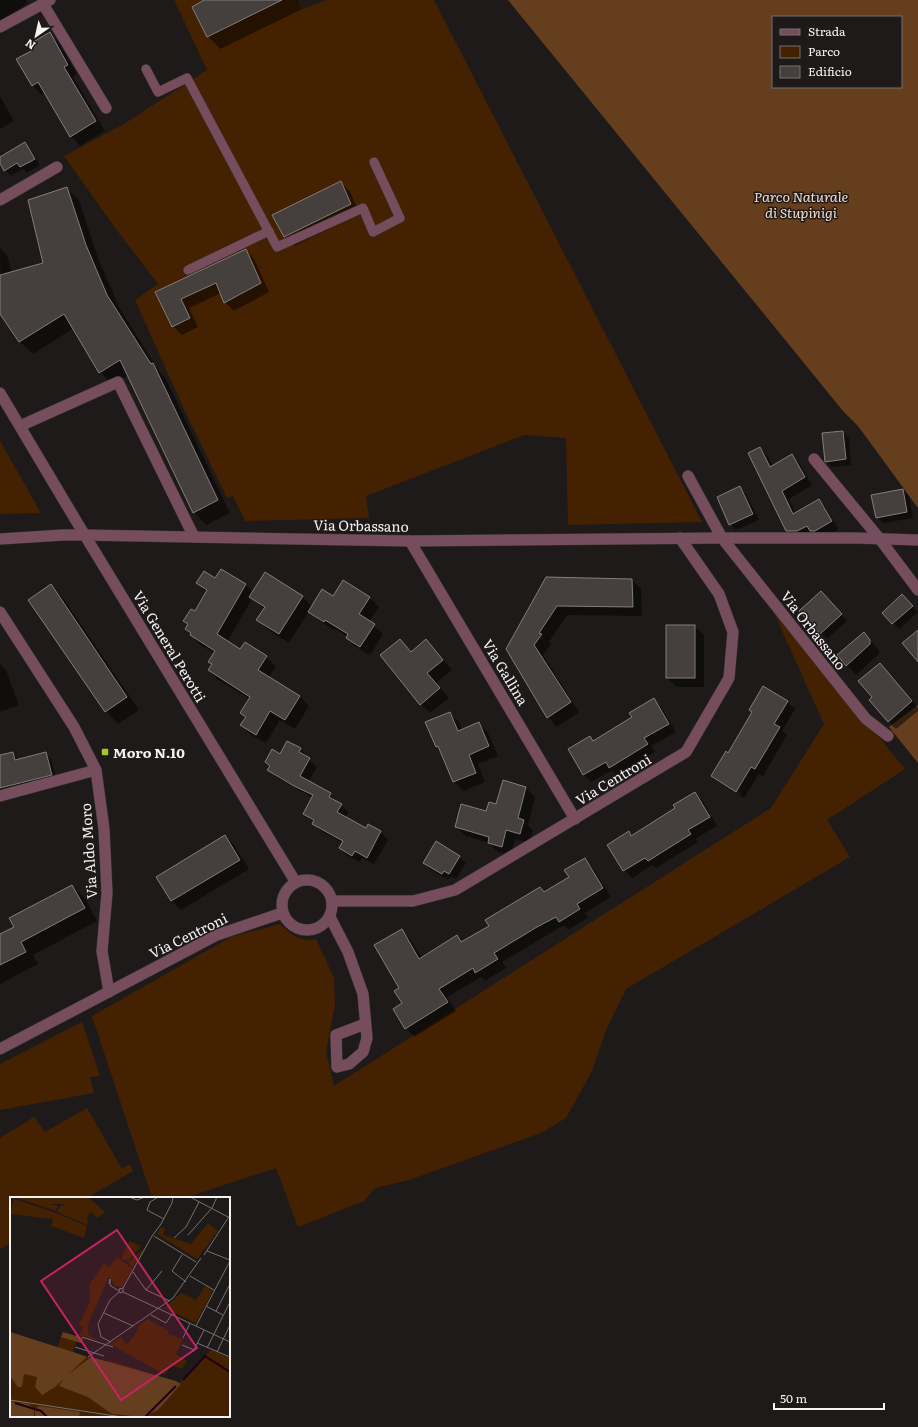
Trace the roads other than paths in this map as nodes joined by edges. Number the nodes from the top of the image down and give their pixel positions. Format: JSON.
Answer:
{"nodes":[{"id":1,"x":46,"y":2,"type":"edge"},
{"id":2,"x":0,"y":27,"type":"edge"},
{"id":3,"x":146,"y":70,"type":"dead end"},
{"id":4,"x":106,"y":108,"type":"dead end"},
{"id":5,"x":374,"y":162,"type":"dead end"},
{"id":6,"x":57,"y":167,"type":"dead end"},
{"id":7,"x":0,"y":200,"type":"edge"},
{"id":8,"x":269,"y":231,"type":"junction"},
{"id":9,"x":188,"y":270,"type":"dead end"},
{"id":10,"x":0,"y":393,"type":"edge"},
{"id":11,"x":20,"y":426,"type":"junction"},
{"id":12,"x":814,"y":459,"type":"dead end"},
{"id":13,"x":688,"y":476,"type":"dead end"},
{"id":14,"x":84,"y":534,"type":"junction"},
{"id":15,"x":194,"y":537,"type":"junction"},
{"id":16,"x":680,"y":538,"type":"junction"},
{"id":17,"x":722,"y":538,"type":"junction"},
{"id":18,"x":879,"y":538,"type":"junction"},
{"id":19,"x":0,"y":539,"type":"edge"},
{"id":20,"x":918,"y":540,"type":"edge"},
{"id":21,"x":410,"y":541,"type":"junction"},
{"id":22,"x":918,"y":590,"type":"edge"},
{"id":23,"x":0,"y":612,"type":"edge"},
{"id":24,"x":888,"y":736,"type":"dead end"},
{"id":25,"x":96,"y":770,"type":"junction"},
{"id":26,"x":0,"y":796,"type":"edge"},
{"id":27,"x":575,"y":819,"type":"junction"},
{"id":28,"x":295,"y":881,"type":"junction"},
{"id":29,"x":333,"y":901,"type":"junction"},
{"id":30,"x":282,"y":913,"type":"junction"},
{"id":31,"x":330,"y":917,"type":"junction"},
{"id":32,"x":109,"y":992,"type":"junction"},
{"id":33,"x":365,"y":1024,"type":"dead end"},
{"id":34,"x":0,"y":1049,"type":"edge"}],
"edges":[{"from":1,"to":2,"type":"street"},
{"from":1,"to":4,"type":"street"},
{"from":3,"to":8,"type":"street"},
{"from":5,"to":8,"type":"street"},
{"from":6,"to":7,"type":"street"},
{"from":8,"to":9,"type":"street"},
{"from":10,"to":11,"type":"street","name":"Via General Perotti"},
{"from":11,"to":14,"type":"street","name":"Via General Perotti"},
{"from":11,"to":15,"type":"street"},
{"from":12,"to":18,"type":"street"},
{"from":13,"to":17,"type":"street"},
{"from":14,"to":15,"type":"street","name":"Via Orbassano"},
{"from":14,"to":19,"type":"street","name":"Via Orbassano"},
{"from":14,"to":28,"type":"street","name":"Via General Perotti"},
{"from":15,"to":21,"type":"street","name":"Via Orbassano"},
{"from":16,"to":17,"type":"street","name":"Via Orbassano"},
{"from":16,"to":21,"type":"street","name":"Via Orbassano"},
{"from":16,"to":27,"type":"street","name":"Via Centroni"},
{"from":17,"to":18,"type":"street","name":"Via Orbassano"},
{"from":17,"to":24,"type":"street","name":"Via Orbassano"},
{"from":18,"to":20,"type":"street","name":"Via Orbassano"},
{"from":18,"to":22,"type":"street"},
{"from":21,"to":27,"type":"street","name":"Via Gallina"},
{"from":23,"to":25,"type":"street","name":"Via Aldo Moro"},
{"from":25,"to":26,"type":"street"},
{"from":25,"to":32,"type":"street","name":"Via Aldo Moro"},
{"from":27,"to":29,"type":"street","name":"Via Centroni"},
{"from":28,"to":29,"type":"street"},
{"from":28,"to":30,"type":"street"},
{"from":29,"to":31,"type":"street"},
{"from":30,"to":31,"type":"street"},
{"from":30,"to":32,"type":"street","name":"Via Centroni"},
{"from":31,"to":33,"type":"street"},
{"from":32,"to":34,"type":"street"}]}
